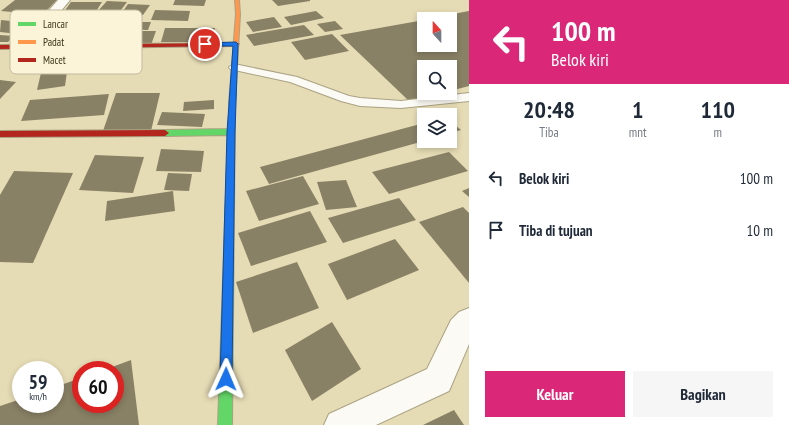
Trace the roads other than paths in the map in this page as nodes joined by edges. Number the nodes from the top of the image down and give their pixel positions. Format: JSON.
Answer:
{"nodes":[{"id":1,"x":64,"y":0,"type":"edge"},
{"id":2,"x":237,"y":0,"type":"edge"},
{"id":3,"x":55,"y":10,"type":"edge"},
{"id":4,"x":236,"y":44,"type":"junction"},
{"id":5,"x":142,"y":46,"type":"edge"},
{"id":6,"x":0,"y":47,"type":"edge"},
{"id":7,"x":10,"y":47,"type":"edge"},
{"id":8,"x":234,"y":67,"type":"junction"},
{"id":9,"x":469,"y":97,"type":"edge"},
{"id":10,"x":231,"y":132,"type":"junction"},
{"id":11,"x":0,"y":134,"type":"edge"},
{"id":12,"x":469,"y":322,"type":"edge"},
{"id":13,"x":225,"y":425,"type":"edge"},
{"id":14,"x":340,"y":425,"type":"edge"}],
"edges":[{"from":1,"to":3,"type":"street"},
{"from":2,"to":4,"type":"street"},
{"from":4,"to":5,"type":"street"},
{"from":4,"to":8,"type":"street"},
{"from":6,"to":7,"type":"street"},
{"from":8,"to":9,"type":"lane"},
{"from":8,"to":10,"type":"street"},
{"from":10,"to":11,"type":"street"},
{"from":10,"to":13,"type":"street"},
{"from":12,"to":14,"type":"street"}]}
